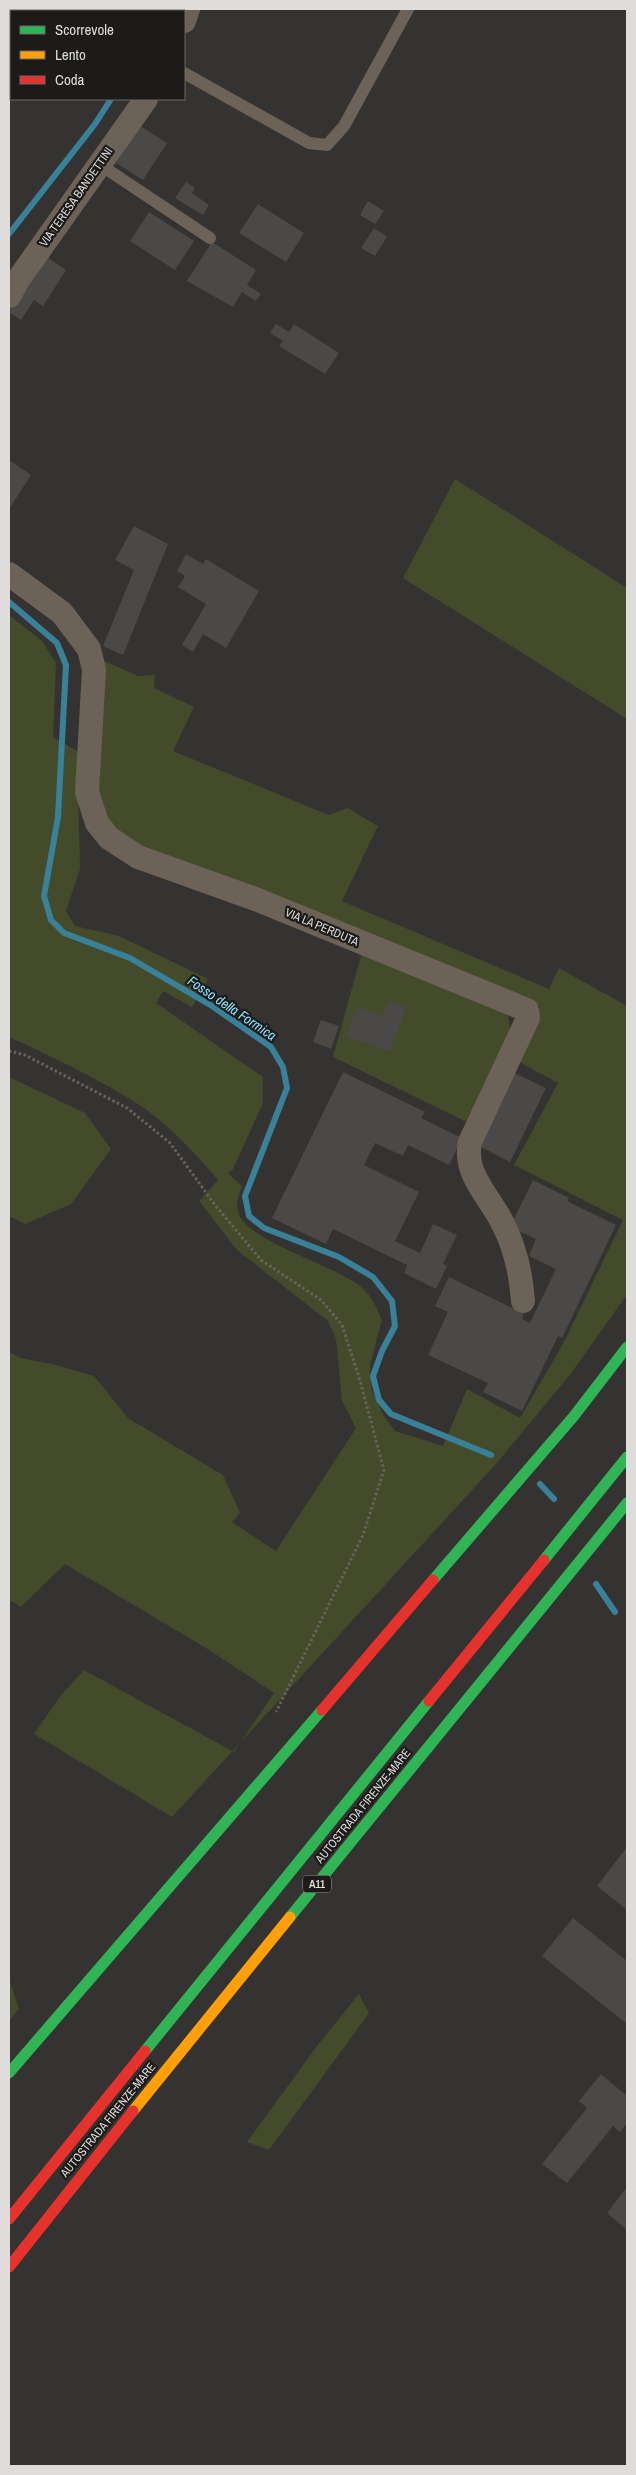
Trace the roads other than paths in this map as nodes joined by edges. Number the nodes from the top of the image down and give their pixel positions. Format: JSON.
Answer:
{"nodes":[{"id":1,"x":408,"y":9,"type":"edge"},
{"id":2,"x":185,"y":74,"type":"edge"},
{"id":3,"x":145,"y":100,"type":"edge"},
{"id":4,"x":99,"y":164,"type":"junction"},
{"id":5,"x":210,"y":238,"type":"dead end"},
{"id":6,"x":9,"y":296,"type":"edge"},
{"id":7,"x":9,"y":574,"type":"edge"},
{"id":8,"x":523,"y":1301,"type":"dead end"},
{"id":9,"x":627,"y":1347,"type":"edge"},
{"id":10,"x":624,"y":1452,"type":"edge"},
{"id":11,"x":627,"y":1503,"type":"edge"},
{"id":12,"x":9,"y":2073,"type":"edge"},
{"id":13,"x":9,"y":2218,"type":"edge"},
{"id":14,"x":9,"y":2268,"type":"edge"}],
"edges":[{"from":1,"to":2,"type":"lane"},
{"from":3,"to":4,"type":"street","name":"VIA TERESA BANDETTINI"},
{"from":4,"to":5,"type":"lane"},
{"from":4,"to":6,"type":"street","name":"VIA TERESA BANDETTINI"},
{"from":7,"to":8,"type":"street","name":"VIA LA PERDUTA"},
{"from":9,"to":12,"type":"main road"},
{"from":10,"to":13,"type":"main road","name":"AUTOSTRADA FIRENZE-MARE","number":"A11"},
{"from":11,"to":14,"type":"main road","name":"AUTOSTRADA FIRENZE-MARE","number":"A11"}]}
